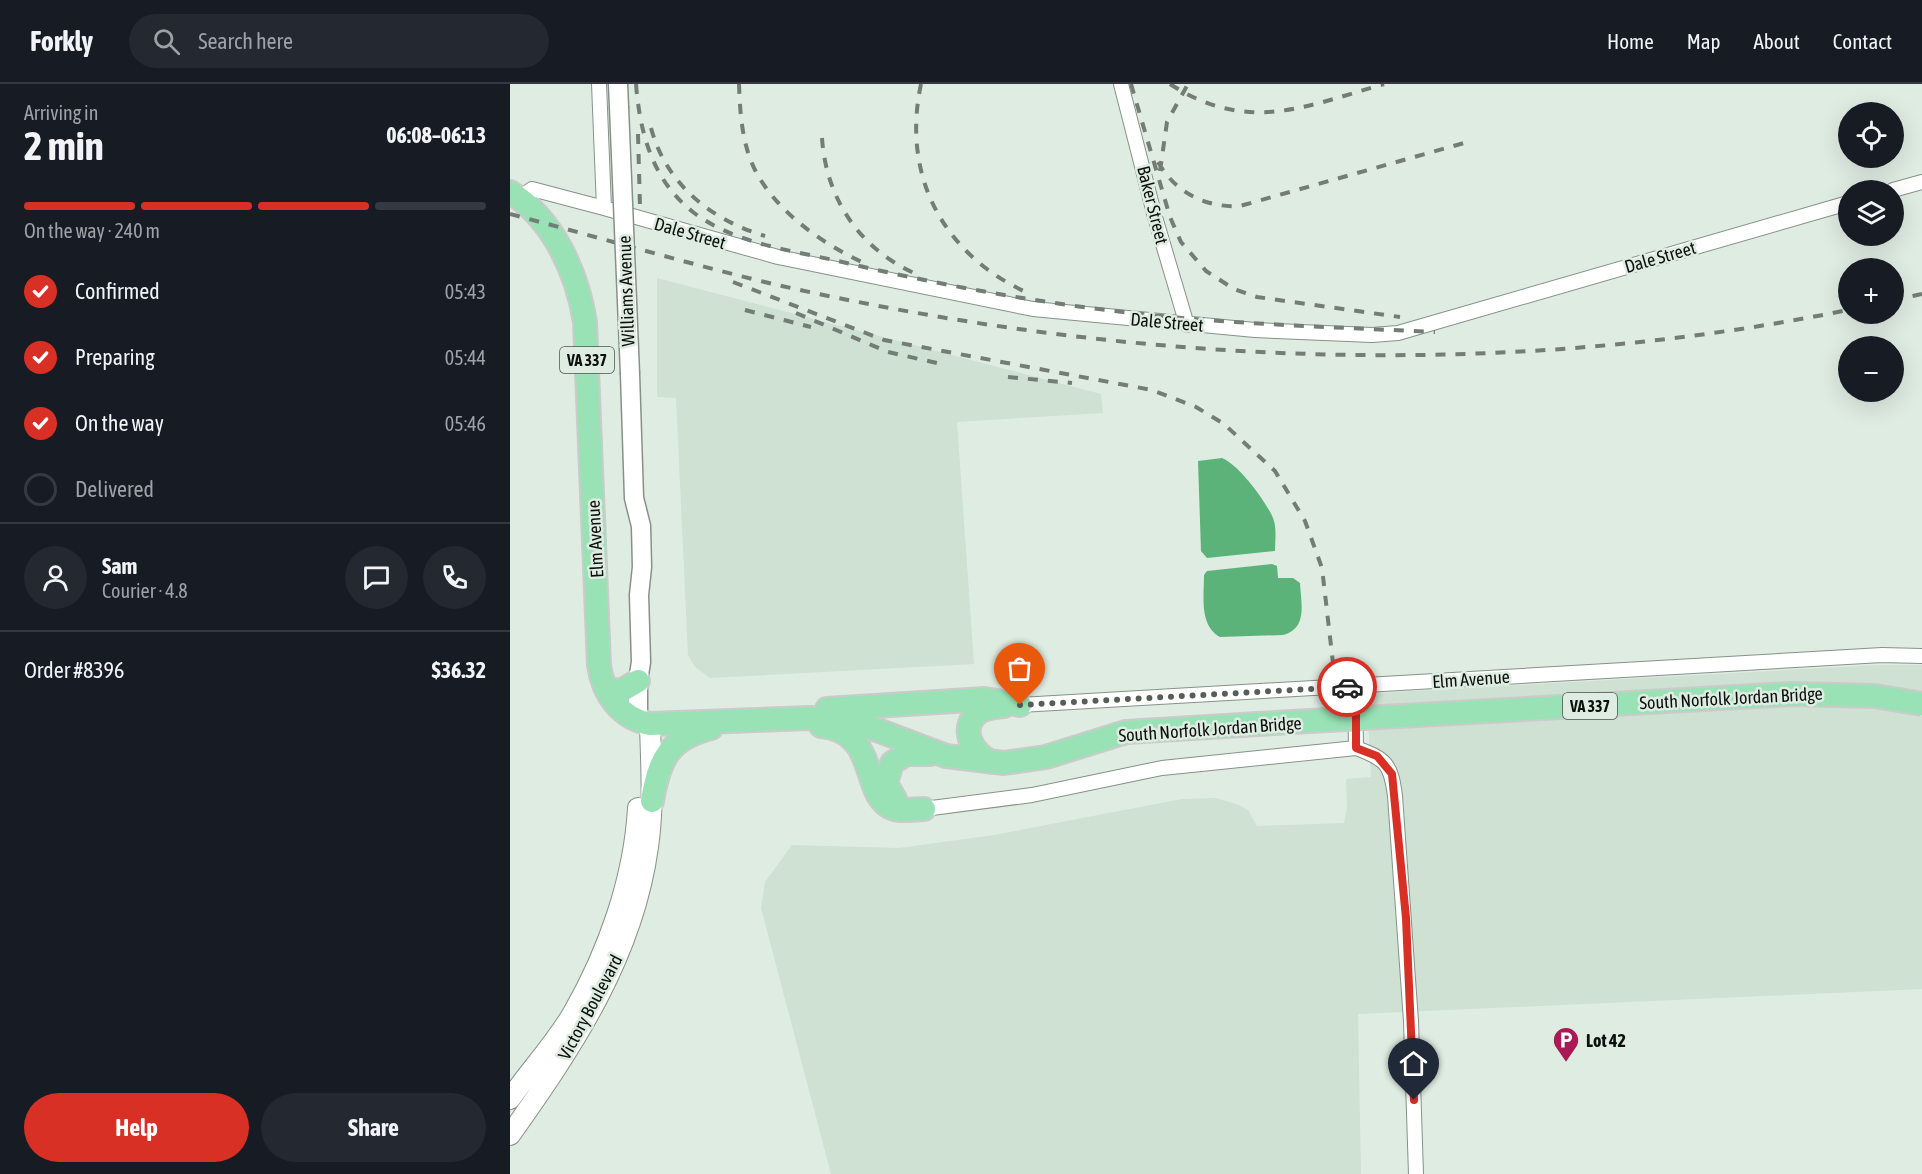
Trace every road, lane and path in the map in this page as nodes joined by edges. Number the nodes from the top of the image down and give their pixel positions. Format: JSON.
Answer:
{"nodes":[{"id":1,"x":599,"y":84,"type":"edge"},
{"id":2,"x":618,"y":84,"type":"edge"},
{"id":3,"x":1121,"y":84,"type":"edge"},
{"id":4,"x":1922,"y":182,"type":"edge"},
{"id":5,"x":1904,"y":187,"type":"edge"},
{"id":6,"x":514,"y":195,"type":"edge"},
{"id":7,"x":1838,"y":206,"type":"edge"},
{"id":8,"x":604,"y":208,"type":"junction"},
{"id":9,"x":1187,"y":325,"type":"junction"},
{"id":10,"x":1922,"y":656,"type":"edge"},
{"id":11,"x":639,"y":672,"type":"junction"},
{"id":12,"x":605,"y":687,"type":"junction"},
{"id":13,"x":1356,"y":687,"type":"junction"},
{"id":14,"x":1922,"y":704,"type":"edge"},
{"id":15,"x":1020,"y":705,"type":"junction"},
{"id":16,"x":816,"y":718,"type":"junction"},
{"id":17,"x":731,"y":722,"type":"junction"},
{"id":18,"x":644,"y":723,"type":"junction"},
{"id":19,"x":882,"y":731,"type":"junction"},
{"id":20,"x":1356,"y":748,"type":"junction"},
{"id":21,"x":946,"y":756,"type":"junction"},
{"id":22,"x":999,"y":763,"type":"junction"},
{"id":23,"x":871,"y":773,"type":"junction"},
{"id":24,"x":652,"y":801,"type":"junction"},
{"id":25,"x":924,"y":809,"type":"junction"},
{"id":26,"x":610,"y":956,"type":"junction"},
{"id":27,"x":510,"y":1099,"type":"edge"},
{"id":28,"x":510,"y":1135,"type":"edge"},
{"id":29,"x":1416,"y":1174,"type":"edge"}],
"edges":[{"from":1,"to":8,"type":"street"},
{"from":2,"to":11,"type":"street","name":"Williams Avenue","bridge":true},
{"from":3,"to":9,"type":"street","name":"Baker Street"},
{"from":4,"to":5,"type":"street"},
{"from":6,"to":8,"type":"street","name":"Dale Street"},
{"from":6,"to":12,"type":"main road","name":"Elm Avenue","number":"VA 337"},
{"from":7,"to":9,"type":"street","name":"Dale Street"},
{"from":8,"to":9,"type":"street","name":"Dale Street"},
{"from":10,"to":13,"type":"street","name":"Elm Avenue"},
{"from":11,"to":12,"type":"main road"},
{"from":11,"to":18,"type":"street","name":"Williams Avenue"},
{"from":12,"to":18,"type":"main road","name":"Elm Avenue","number":"VA 337"},
{"from":13,"to":15,"type":"street","name":"Elm Avenue"},
{"from":13,"to":20,"type":"street"},
{"from":14,"to":22,"type":"main road","name":"South Norfolk Jordan Bridge","number":"VA 337","bridge":true},
{"from":15,"to":16,"type":"main road"},
{"from":15,"to":22,"type":"main road"},
{"from":16,"to":17,"type":"main road"},
{"from":16,"to":19,"type":"main road","number":"VA 337"},
{"from":16,"to":23,"type":"main road"},
{"from":17,"to":18,"type":"main road"},
{"from":17,"to":24,"type":"main road"},
{"from":18,"to":24,"type":"main road","name":"Victory Boulevard"},
{"from":18,"to":26,"type":"main road","name":"Victory Boulevard"},
{"from":19,"to":21,"type":"main road","number":"VA 337"},
{"from":19,"to":23,"type":"main road"},
{"from":20,"to":25,"type":"street"},
{"from":20,"to":29,"type":"street"},
{"from":21,"to":22,"type":"main road","number":"VA 337"},
{"from":21,"to":25,"type":"main road"},
{"from":23,"to":25,"type":"main road"},
{"from":24,"to":26,"type":"main road","name":"Victory Boulevard"},
{"from":26,"to":27,"type":"main road","name":"Victory Boulevard"},
{"from":26,"to":28,"type":"main road","name":"Victory Boulevard"}]}
